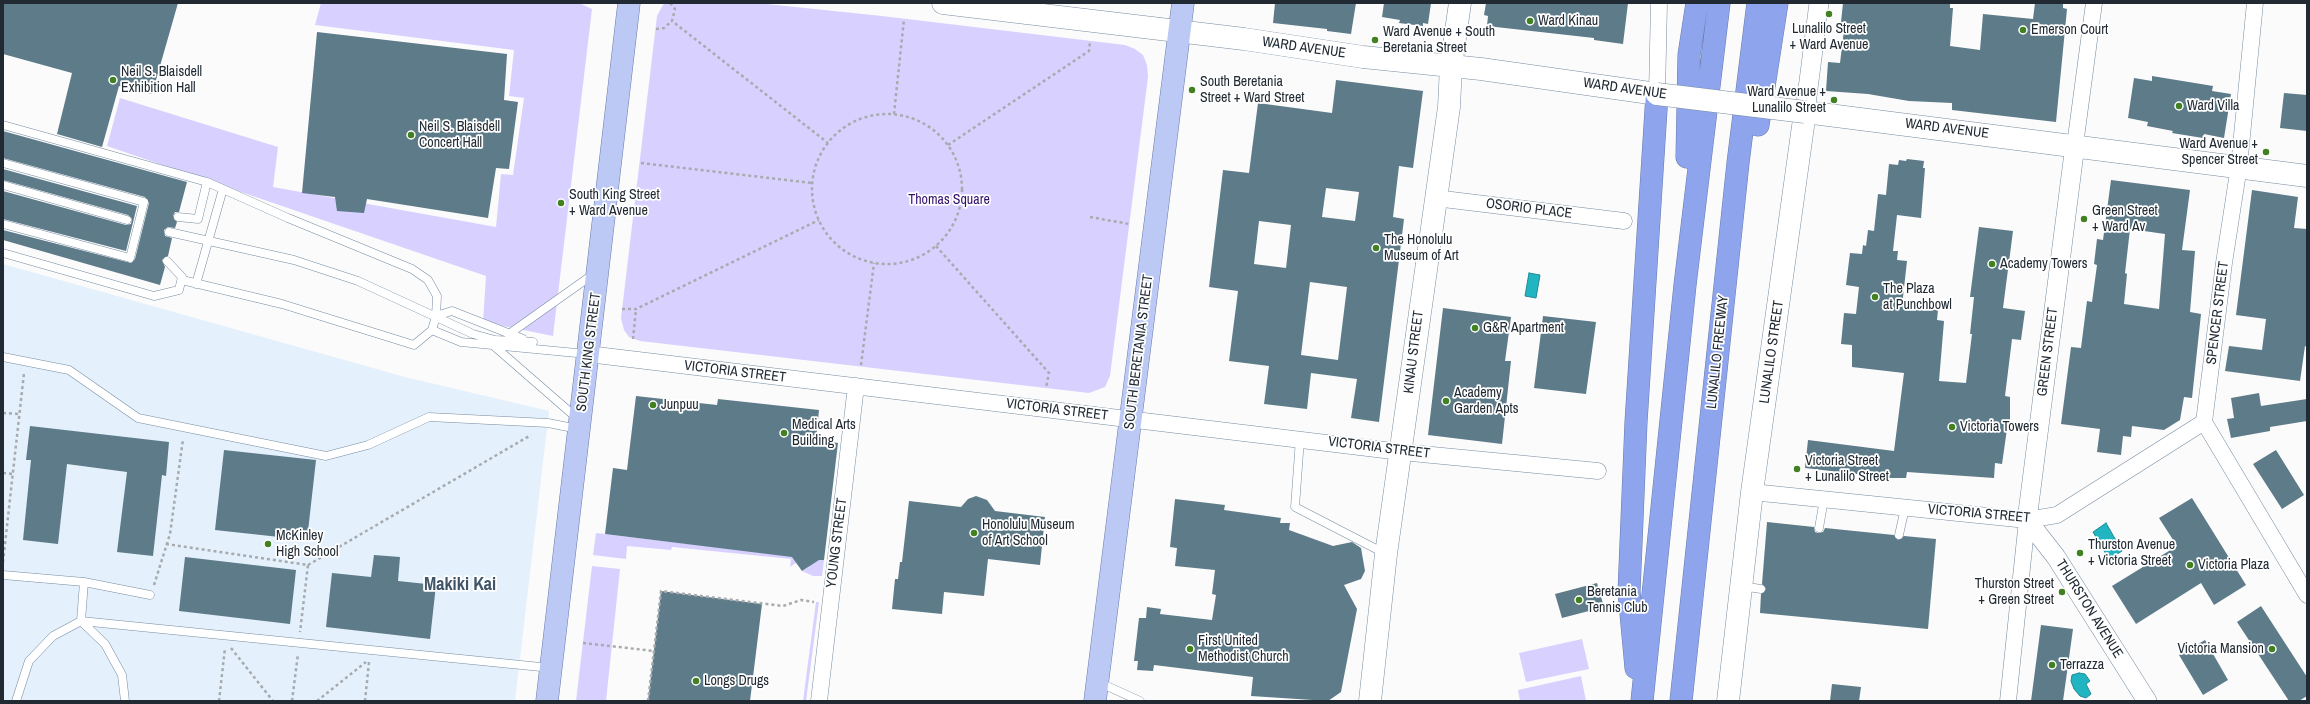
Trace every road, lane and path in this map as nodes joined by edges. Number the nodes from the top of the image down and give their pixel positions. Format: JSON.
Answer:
{"nodes":[{"id":1,"x":630,"y":3,"type":"edge"},
{"id":2,"x":670,"y":3,"type":"edge"},
{"id":3,"x":943,"y":3,"type":"edge"},
{"id":4,"x":1183,"y":3,"type":"edge"},
{"id":5,"x":1460,"y":3,"type":"edge"},
{"id":6,"x":1659,"y":3,"type":"edge"},
{"id":7,"x":1697,"y":3,"type":"edge"},
{"id":8,"x":1719,"y":3,"type":"edge"},
{"id":9,"x":1758,"y":3,"type":"edge"},
{"id":10,"x":1777,"y":3,"type":"edge"},
{"id":11,"x":1819,"y":3,"type":"edge"},
{"id":12,"x":2094,"y":3,"type":"edge"},
{"id":13,"x":2255,"y":3,"type":"edge"},
{"id":14,"x":904,"y":19,"type":"dead end"},
{"id":15,"x":672,"y":21,"type":"junction"},
{"id":16,"x":656,"y":29,"type":"dead end"},
{"id":17,"x":1179,"y":32,"type":"junction"},
{"id":18,"x":1090,"y":41,"type":"dead end"},
{"id":19,"x":1451,"y":66,"type":"junction"},
{"id":20,"x":1657,"y":94,"type":"junction"},
{"id":21,"x":1805,"y":112,"type":"junction"},
{"id":22,"x":894,"y":114,"type":"junction"},
{"id":23,"x":3,"y":125,"type":"edge"},
{"id":24,"x":828,"y":143,"type":"junction"},
{"id":25,"x":948,"y":145,"type":"junction"},
{"id":26,"x":2075,"y":145,"type":"junction"},
{"id":27,"x":3,"y":163,"type":"edge"},
{"id":28,"x":641,"y":163,"type":"dead end"},
{"id":29,"x":2238,"y":166,"type":"junction"},
{"id":30,"x":2307,"y":176,"type":"edge"},
{"id":31,"x":207,"y":182,"type":"junction"},
{"id":32,"x":812,"y":183,"type":"junction"},
{"id":33,"x":3,"y":185,"type":"edge"},
{"id":34,"x":223,"y":189,"type":"junction"},
{"id":35,"x":1435,"y":198,"type":"junction"},
{"id":36,"x":178,"y":217,"type":"dead end"},
{"id":37,"x":1090,"y":217,"type":"dead end"},
{"id":38,"x":127,"y":220,"type":"dead end"},
{"id":39,"x":820,"y":220,"type":"junction"},
{"id":40,"x":1624,"y":220,"type":"dead end"},
{"id":41,"x":3,"y":224,"type":"edge"},
{"id":42,"x":1129,"y":224,"type":"dead end"},
{"id":43,"x":169,"y":232,"type":"dead end"},
{"id":44,"x":209,"y":240,"type":"junction"},
{"id":45,"x":936,"y":246,"type":"junction"},
{"id":46,"x":3,"y":253,"type":"edge"},
{"id":47,"x":167,"y":261,"type":"dead end"},
{"id":48,"x":874,"y":263,"type":"junction"},
{"id":49,"x":598,"y":270,"type":"junction"},
{"id":50,"x":182,"y":280,"type":"junction"},
{"id":51,"x":196,"y":284,"type":"junction"},
{"id":52,"x":1685,"y":285,"type":"junction"},
{"id":53,"x":622,"y":309,"type":"dead end"},
{"id":54,"x":636,"y":309,"type":"junction"},
{"id":55,"x":436,"y":316,"type":"junction"},
{"id":56,"x":432,"y":330,"type":"junction"},
{"id":57,"x":509,"y":334,"type":"junction"},
{"id":58,"x":633,"y":339,"type":"dead end"},
{"id":59,"x":533,"y":342,"type":"junction"},
{"id":60,"x":494,"y":346,"type":"junction"},
{"id":61,"x":556,"y":350,"type":"junction"},
{"id":62,"x":588,"y":354,"type":"junction"},
{"id":63,"x":3,"y":357,"type":"edge"},
{"id":64,"x":25,"y":361,"type":"junction"},
{"id":65,"x":861,"y":365,"type":"dead end"},
{"id":66,"x":1715,"y":384,"type":"junction"},
{"id":67,"x":856,"y":386,"type":"junction"},
{"id":68,"x":1046,"y":388,"type":"dead end"},
{"id":69,"x":3,"y":413,"type":"edge"},
{"id":70,"x":20,"y":414,"type":"junction"},
{"id":71,"x":1131,"y":418,"type":"junction"},
{"id":72,"x":2204,"y":422,"type":"junction"},
{"id":73,"x":580,"y":425,"type":"junction"},
{"id":74,"x":185,"y":428,"type":"junction"},
{"id":75,"x":536,"y":433,"type":"dead end"},
{"id":76,"x":1300,"y":439,"type":"junction"},
{"id":77,"x":1401,"y":452,"type":"junction"},
{"id":78,"x":1598,"y":470,"type":"dead end"},
{"id":79,"x":3,"y":473,"type":"edge"},
{"id":80,"x":13,"y":474,"type":"junction"},
{"id":81,"x":1704,"y":483,"type":"junction"},
{"id":82,"x":1752,"y":492,"type":"junction"},
{"id":83,"x":1824,"y":500,"type":"junction"},
{"id":84,"x":1904,"y":508,"type":"junction"},
{"id":85,"x":2027,"y":520,"type":"junction"},
{"id":86,"x":7,"y":526,"type":"junction"},
{"id":87,"x":1819,"y":528,"type":"dead end"},
{"id":88,"x":3,"y":529,"type":"edge"},
{"id":89,"x":1899,"y":535,"type":"dead end"},
{"id":90,"x":166,"y":544,"type":"junction"},
{"id":91,"x":1386,"y":554,"type":"junction"},
{"id":92,"x":3,"y":562,"type":"edge"},
{"id":93,"x":308,"y":565,"type":"junction"},
{"id":94,"x":3,"y":575,"type":"edge"},
{"id":95,"x":84,"y":582,"type":"junction"},
{"id":96,"x":150,"y":595,"type":"joint"},
{"id":97,"x":2307,"y":595,"type":"edge"},
{"id":98,"x":819,"y":602,"type":"dead end"},
{"id":99,"x":81,"y":621,"type":"junction"},
{"id":100,"x":299,"y":634,"type":"dead end"},
{"id":101,"x":583,"y":643,"type":"dead end"},
{"id":102,"x":298,"y":651,"type":"dead end"},
{"id":103,"x":654,"y":651,"type":"junction"},
{"id":104,"x":551,"y":668,"type":"junction"},
{"id":105,"x":1096,"y":691,"type":"edge"},
{"id":106,"x":16,"y":701,"type":"edge"},
{"id":107,"x":125,"y":701,"type":"edge"},
{"id":108,"x":219,"y":701,"type":"edge"},
{"id":109,"x":273,"y":701,"type":"edge"},
{"id":110,"x":292,"y":701,"type":"edge"},
{"id":111,"x":317,"y":701,"type":"edge"},
{"id":112,"x":365,"y":701,"type":"edge"},
{"id":113,"x":547,"y":701,"type":"edge"},
{"id":114,"x":648,"y":701,"type":"edge"},
{"id":115,"x":818,"y":701,"type":"edge"},
{"id":116,"x":1140,"y":701,"type":"edge"},
{"id":117,"x":1370,"y":701,"type":"edge"},
{"id":118,"x":1639,"y":701,"type":"edge"},
{"id":119,"x":1642,"y":701,"type":"edge"},
{"id":120,"x":1681,"y":701,"type":"edge"},
{"id":121,"x":1693,"y":701,"type":"edge"},
{"id":122,"x":1728,"y":701,"type":"edge"},
{"id":123,"x":2008,"y":701,"type":"edge"},
{"id":124,"x":2147,"y":701,"type":"edge"}],
"edges":[{"from":1,"to":49,"type":"main road","name":"SOUTH KING STREET"},
{"from":2,"to":15,"type":"path"},
{"from":3,"to":17,"type":"main road","name":"WARD AVENUE"},
{"from":4,"to":17,"type":"main road","name":"SOUTH BERETANIA STREET"},
{"from":5,"to":19,"type":"main road","name":"KINAU STREET"},
{"from":6,"to":20,"type":"street"},
{"from":7,"to":52,"type":"highway"},
{"from":8,"to":52,"type":"highway"},
{"from":9,"to":66,"type":"highway","name":"LUNALILO FREEWAY"},
{"from":10,"to":66,"type":"highway"},
{"from":11,"to":21,"type":"street","name":"LUNALILO STREET"},
{"from":12,"to":26,"type":"street","name":"GREEN STREET"},
{"from":13,"to":29,"type":"street","name":"SPENCER STREET"},
{"from":14,"to":22,"type":"path"},
{"from":15,"to":16,"type":"path"},
{"from":15,"to":24,"type":"path"},
{"from":17,"to":19,"type":"main road","name":"WARD AVENUE"},
{"from":17,"to":71,"type":"main road","name":"SOUTH BERETANIA STREET"},
{"from":18,"to":25,"type":"path"},
{"from":19,"to":20,"type":"main road","name":"WARD AVENUE"},
{"from":19,"to":35,"type":"main road","name":"KINAU STREET"},
{"from":20,"to":21,"type":"main road","name":"WARD AVENUE","bridge":true},
{"from":20,"to":118,"type":"highway"},
{"from":21,"to":26,"type":"main road","name":"WARD AVENUE"},
{"from":21,"to":82,"type":"main road","name":"LUNALILO STREET"},
{"from":22,"to":24,"type":"path"},
{"from":22,"to":25,"type":"path"},
{"from":23,"to":31,"type":"lane"},
{"from":24,"to":32,"type":"path"},
{"from":25,"to":45,"type":"path"},
{"from":26,"to":29,"type":"main road","name":"WARD AVENUE"},
{"from":26,"to":85,"type":"street","name":"GREEN STREET"},
{"from":27,"to":41,"type":"lane"},
{"from":28,"to":32,"type":"path"},
{"from":29,"to":30,"type":"main road","name":"WARD AVENUE"},
{"from":29,"to":72,"type":"street","name":"SPENCER STREET"},
{"from":31,"to":34,"type":"lane"},
{"from":31,"to":36,"type":"lane"},
{"from":32,"to":39,"type":"path"},
{"from":33,"to":38,"type":"lane"},
{"from":34,"to":44,"type":"lane"},
{"from":34,"to":55,"type":"lane"},
{"from":35,"to":40,"type":"street","name":"OSORIO PLACE"},
{"from":35,"to":77,"type":"main road","name":"KINAU STREET"},
{"from":37,"to":42,"type":"path"},
{"from":39,"to":48,"type":"path"},
{"from":39,"to":54,"type":"path"},
{"from":43,"to":44,"type":"lane"},
{"from":44,"to":51,"type":"lane"},
{"from":44,"to":55,"type":"lane"},
{"from":45,"to":48,"type":"path"},
{"from":45,"to":68,"type":"path"},
{"from":46,"to":50,"type":"lane"},
{"from":47,"to":50,"type":"lane"},
{"from":48,"to":65,"type":"path"},
{"from":49,"to":57,"type":"lane"},
{"from":49,"to":62,"type":"main road","name":"SOUTH KING STREET"},
{"from":50,"to":51,"type":"lane"},
{"from":51,"to":56,"type":"lane"},
{"from":52,"to":119,"type":"highway"},
{"from":53,"to":54,"type":"path"},
{"from":54,"to":58,"type":"path"},
{"from":55,"to":56,"type":"lane"},
{"from":55,"to":57,"type":"lane"},
{"from":55,"to":59,"type":"lane"},
{"from":56,"to":60,"type":"lane"},
{"from":57,"to":59,"type":"lane"},
{"from":59,"to":61,"type":"lane"},
{"from":60,"to":61,"type":"lane"},
{"from":60,"to":73,"type":"lane"},
{"from":61,"to":62,"type":"lane"},
{"from":62,"to":67,"type":"street","name":"VICTORIA STREET"},
{"from":62,"to":73,"type":"main road","name":"SOUTH KING STREET"},
{"from":63,"to":64,"type":"lane"},
{"from":64,"to":70,"type":"path"},
{"from":64,"to":74,"type":"lane"},
{"from":66,"to":81,"type":"highway","name":"LUNALILO FREEWAY"},
{"from":67,"to":71,"type":"street","name":"VICTORIA STREET"},
{"from":67,"to":115,"type":"street","name":"YOUNG STREET"},
{"from":69,"to":70,"type":"path"},
{"from":70,"to":80,"type":"path"},
{"from":71,"to":76,"type":"street","name":"VICTORIA STREET"},
{"from":71,"to":105,"type":"main road","name":"SOUTH BERETANIA STREET"},
{"from":72,"to":85,"type":"street","name":"VICTORIA STREET"},
{"from":72,"to":97,"type":"street"},
{"from":73,"to":74,"type":"lane"},
{"from":73,"to":104,"type":"main road","name":"SOUTH KING STREET"},
{"from":74,"to":90,"type":"path"},
{"from":75,"to":93,"type":"path"},
{"from":76,"to":77,"type":"street","name":"VICTORIA STREET"},
{"from":76,"to":91,"type":"lane"},
{"from":77,"to":78,"type":"street","name":"VICTORIA STREET"},
{"from":77,"to":91,"type":"main road","name":"KINAU STREET"},
{"from":79,"to":80,"type":"path"},
{"from":80,"to":86,"type":"path"},
{"from":81,"to":120,"type":"highway","name":"LUNALILO FREEWAY"},
{"from":81,"to":121,"type":"highway"},
{"from":82,"to":83,"type":"street","name":"VICTORIA STREET"},
{"from":82,"to":122,"type":"main road","name":"LUNALILO STREET"},
{"from":83,"to":84,"type":"street","name":"VICTORIA STREET"},
{"from":83,"to":87,"type":"lane"},
{"from":84,"to":85,"type":"street","name":"VICTORIA STREET"},
{"from":84,"to":89,"type":"lane"},
{"from":85,"to":123,"type":"street","name":"GREEN STREET"},
{"from":85,"to":124,"type":"street","name":"THURSTON AVENUE"},
{"from":86,"to":88,"type":"path"},
{"from":86,"to":92,"type":"path"},
{"from":90,"to":93,"type":"path"},
{"from":90,"to":96,"type":"path"},
{"from":91,"to":117,"type":"main road","name":"KINAU STREET"},
{"from":93,"to":100,"type":"path"},
{"from":94,"to":95,"type":"lane"},
{"from":95,"to":96,"type":"lane"},
{"from":95,"to":99,"type":"lane"},
{"from":98,"to":103,"type":"path"},
{"from":99,"to":104,"type":"lane"},
{"from":99,"to":106,"type":"lane"},
{"from":99,"to":107,"type":"lane"},
{"from":101,"to":103,"type":"path"},
{"from":102,"to":110,"type":"path"},
{"from":103,"to":114,"type":"path"},
{"from":104,"to":113,"type":"main road","name":"SOUTH KING STREET"},
{"from":105,"to":116,"type":"lane"},
{"from":108,"to":109,"type":"path"},
{"from":111,"to":112,"type":"path"}]}
